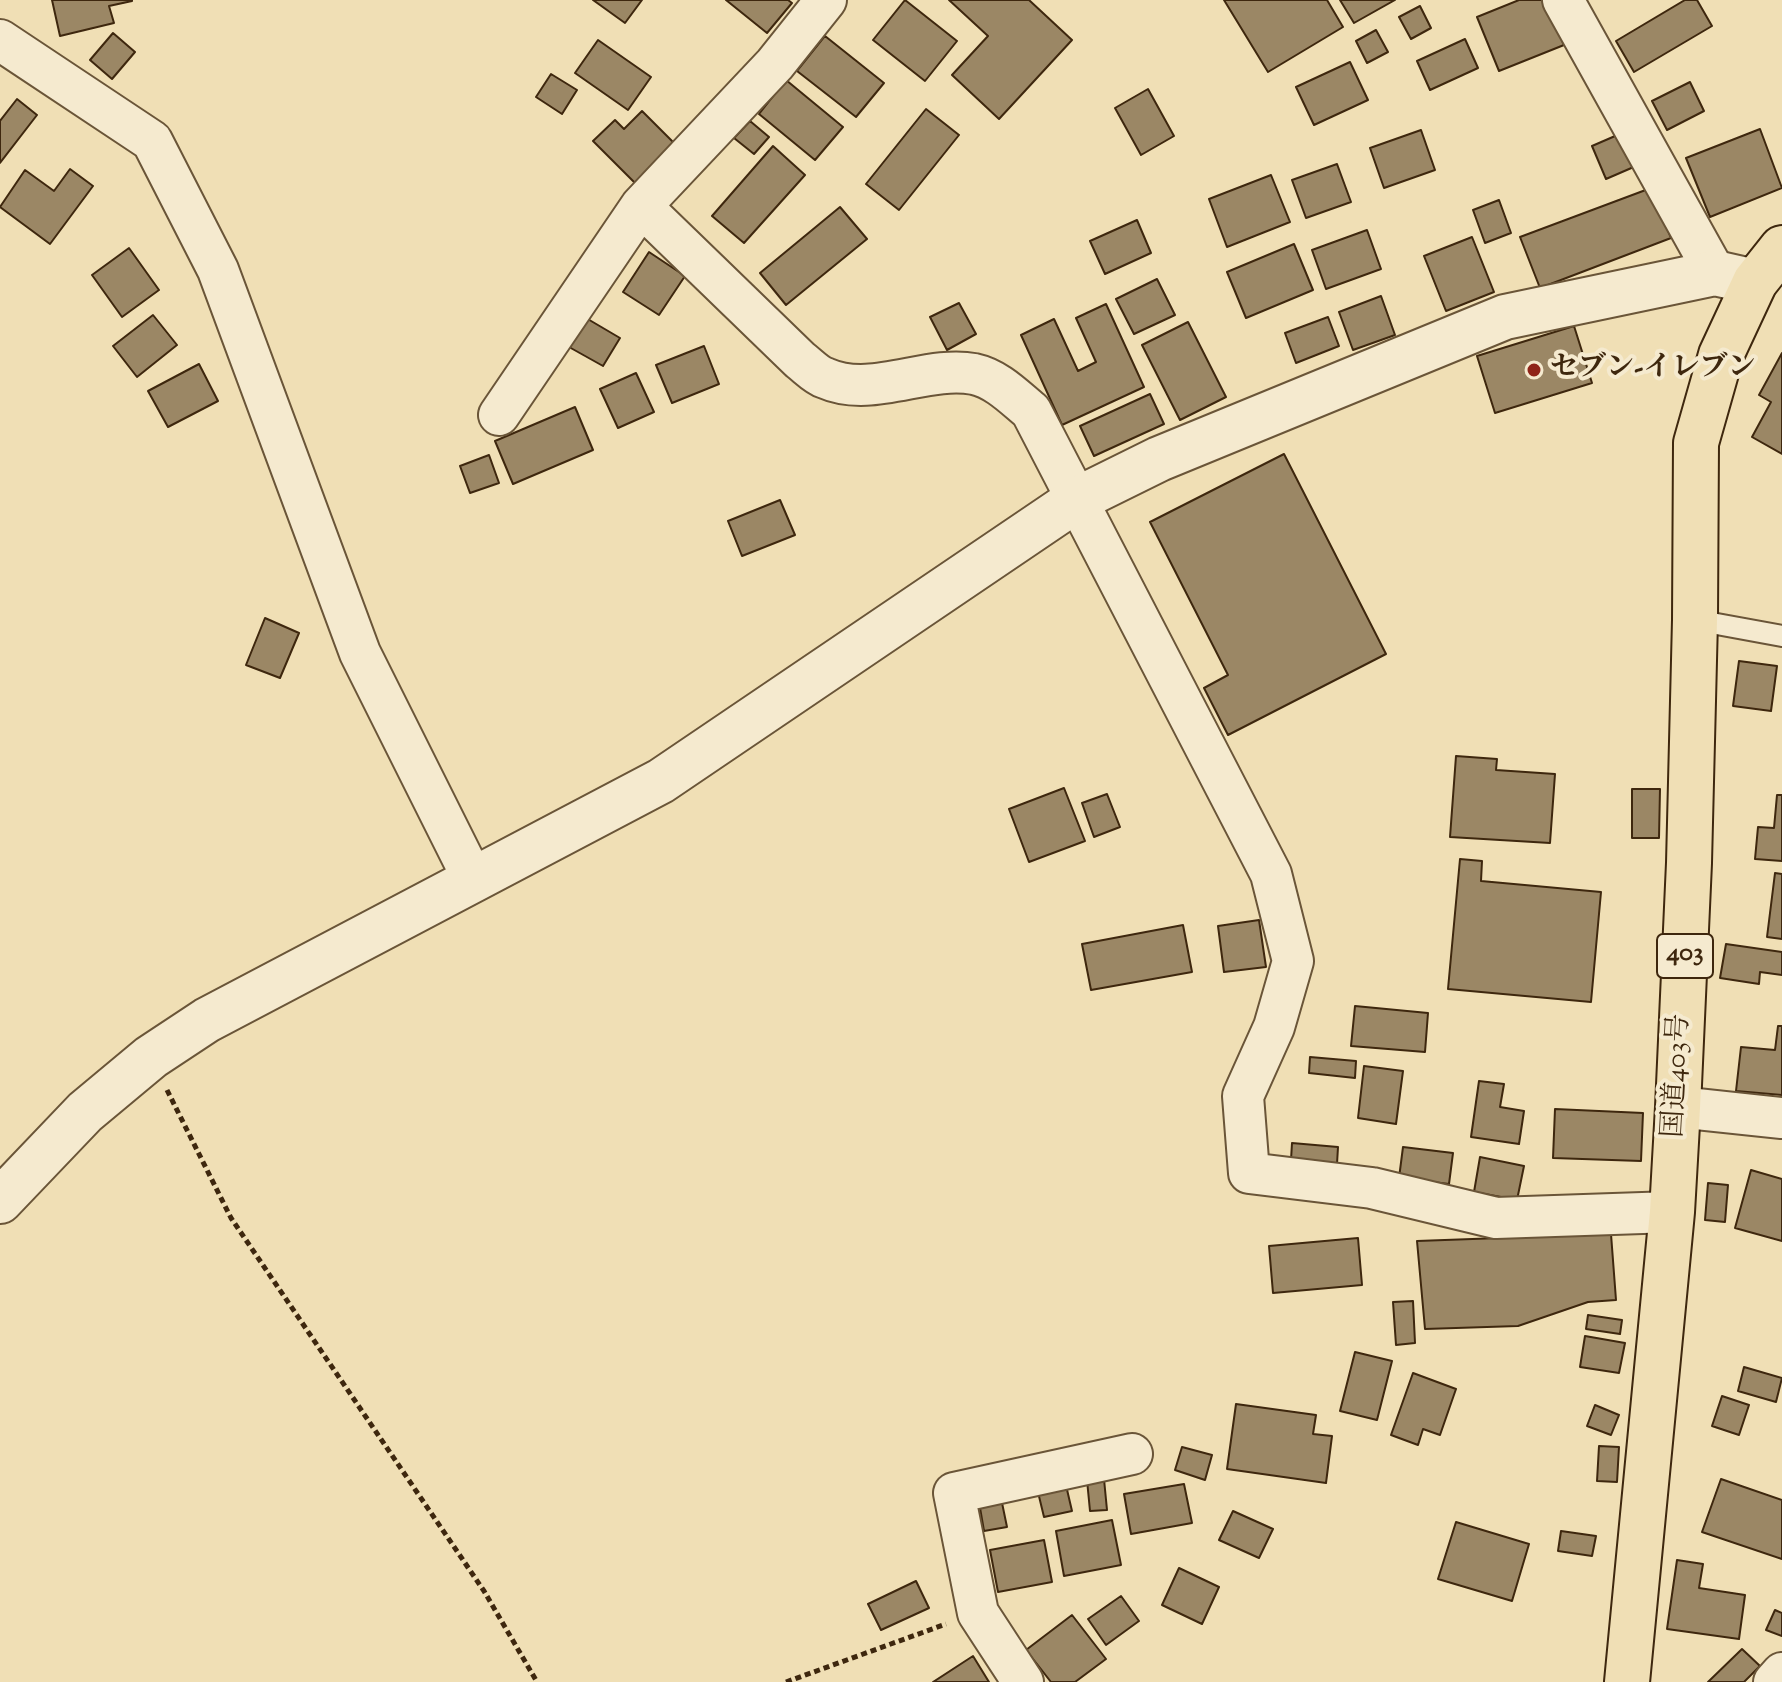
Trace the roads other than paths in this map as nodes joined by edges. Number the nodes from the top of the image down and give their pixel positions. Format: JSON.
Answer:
{"nodes":[{"id":1,"x":826,"y":0,"type":"edge"},
{"id":2,"x":1563,"y":0,"type":"edge"},
{"id":3,"x":0,"y":40,"type":"edge"},
{"id":4,"x":641,"y":206,"type":"junction"},
{"id":5,"x":1782,"y":248,"type":"edge"},
{"id":6,"x":1735,"y":278,"type":"junction"},
{"id":7,"x":499,"y":415,"type":"dead end"},
{"id":8,"x":1076,"y":500,"type":"junction"},
{"id":9,"x":1695,"y":620,"type":"junction"},
{"id":10,"x":1782,"y":636,"type":"edge"},
{"id":11,"x":474,"y":881,"type":"junction"},
{"id":12,"x":1678,"y":1107,"type":"junction"},
{"id":13,"x":1782,"y":1118,"type":"edge"},
{"id":14,"x":0,"y":1201,"type":"edge"},
{"id":15,"x":1672,"y":1212,"type":"junction"},
{"id":16,"x":1132,"y":1454,"type":"dead end"},
{"id":17,"x":1782,"y":1673,"type":"edge"},
{"id":18,"x":1023,"y":1682,"type":"edge"},
{"id":19,"x":1627,"y":1682,"type":"edge"},
{"id":20,"x":1774,"y":1682,"type":"edge"}],
"edges":[{"from":1,"to":4,"type":"street"},
{"from":2,"to":6,"type":"street"},
{"from":3,"to":11,"type":"street"},
{"from":4,"to":7,"type":"street"},
{"from":4,"to":8,"type":"street"},
{"from":5,"to":6,"type":"highway","name":"国道403号","number":"403"},
{"from":6,"to":8,"type":"street"},
{"from":6,"to":9,"type":"highway","name":"国道403号","number":"403"},
{"from":8,"to":11,"type":"street"},
{"from":8,"to":15,"type":"street"},
{"from":9,"to":10,"type":"lane"},
{"from":9,"to":12,"type":"highway","name":"国道403号","number":"403"},
{"from":11,"to":14,"type":"street"},
{"from":12,"to":13,"type":"street"},
{"from":12,"to":15,"type":"highway","name":"国道403号","number":"403"},
{"from":15,"to":19,"type":"highway","name":"国道403号","number":"403"},
{"from":16,"to":18,"type":"street"},
{"from":17,"to":20,"type":"street"}]}
